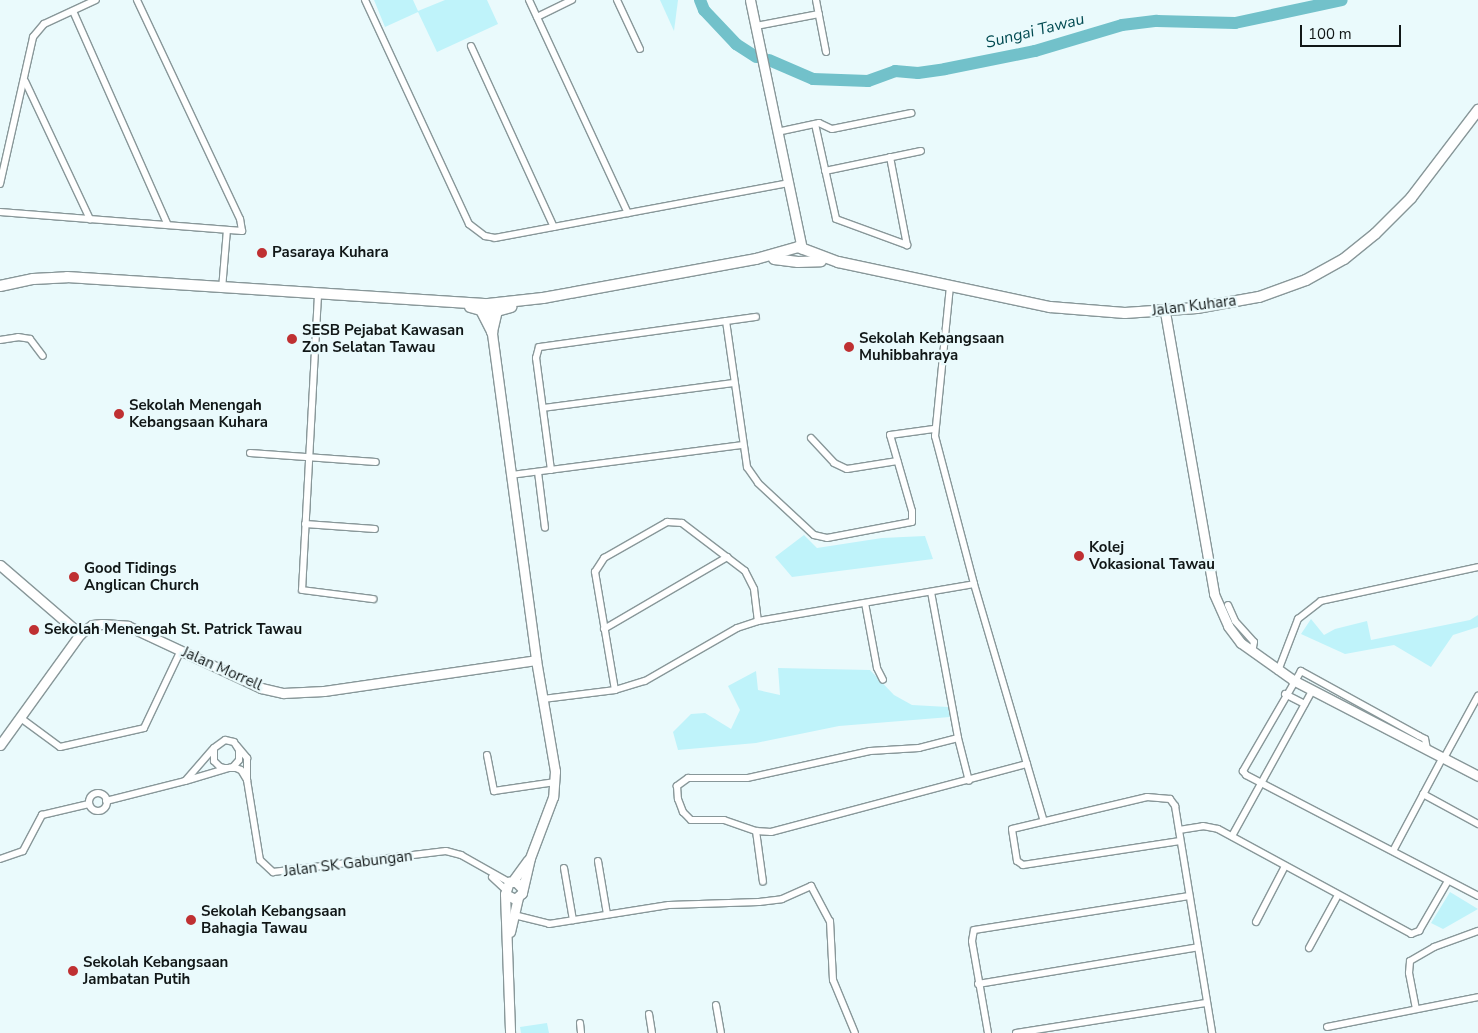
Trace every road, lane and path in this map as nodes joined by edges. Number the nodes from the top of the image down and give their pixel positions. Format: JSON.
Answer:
{"nodes":[{"id":1,"x":96,"y":0,"type":"edge"},
{"id":2,"x":137,"y":0,"type":"edge"},
{"id":3,"x":365,"y":0,"type":"edge"},
{"id":4,"x":529,"y":0,"type":"edge"},
{"id":5,"x":572,"y":0,"type":"edge"},
{"id":6,"x":617,"y":0,"type":"edge"},
{"id":7,"x":750,"y":0,"type":"edge"},
{"id":8,"x":816,"y":0,"type":"edge"},
{"id":9,"x":73,"y":11,"type":"junction"},
{"id":10,"x":819,"y":14,"type":"junction"},
{"id":11,"x":537,"y":17,"type":"junction"},
{"id":12,"x":756,"y":26,"type":"junction"},
{"id":13,"x":471,"y":46,"type":"dead end"},
{"id":14,"x":640,"y":49,"type":"dead end"},
{"id":15,"x":826,"y":52,"type":"dead end"},
{"id":16,"x":25,"y":81,"type":"junction"},
{"id":17,"x":1478,"y":110,"type":"edge"},
{"id":18,"x":910,"y":113,"type":"dead end"},
{"id":19,"x":815,"y":124,"type":"junction"},
{"id":20,"x":777,"y":132,"type":"junction"},
{"id":21,"x":920,"y":151,"type":"dead end"},
{"id":22,"x":890,"y":157,"type":"junction"},
{"id":23,"x":825,"y":171,"type":"junction"},
{"id":24,"x":788,"y":183,"type":"junction"},
{"id":25,"x":0,"y":184,"type":"edge"},
{"id":26,"x":0,"y":212,"type":"edge"},
{"id":27,"x":628,"y":213,"type":"junction"},
{"id":28,"x":90,"y":219,"type":"junction"},
{"id":29,"x":168,"y":225,"type":"junction"},
{"id":30,"x":554,"y":227,"type":"junction"},
{"id":31,"x":227,"y":230,"type":"junction"},
{"id":32,"x":797,"y":253,"type":"junction"},
{"id":33,"x":0,"y":286,"type":"edge"},
{"id":34,"x":950,"y":286,"type":"junction"},
{"id":35,"x":222,"y":289,"type":"junction"},
{"id":36,"x":318,"y":295,"type":"junction"},
{"id":37,"x":543,"y":298,"type":"junction"},
{"id":38,"x":463,"y":304,"type":"junction"},
{"id":39,"x":488,"y":304,"type":"junction"},
{"id":40,"x":1165,"y":312,"type":"junction"},
{"id":41,"x":756,"y":317,"type":"dead end"},
{"id":42,"x":726,"y":321,"type":"junction"},
{"id":43,"x":492,"y":332,"type":"junction"},
{"id":44,"x":0,"y":340,"type":"edge"},
{"id":45,"x":43,"y":356,"type":"dead end"},
{"id":46,"x":734,"y":383,"type":"junction"},
{"id":47,"x":543,"y":408,"type":"junction"},
{"id":48,"x":934,"y":429,"type":"junction"},
{"id":49,"x":812,"y":438,"type":"dead end"},
{"id":50,"x":742,"y":445,"type":"junction"},
{"id":51,"x":250,"y":453,"type":"dead end"},
{"id":52,"x":308,"y":458,"type":"junction"},
{"id":53,"x":897,"y":460,"type":"junction"},
{"id":54,"x":376,"y":462,"type":"dead end"},
{"id":55,"x":551,"y":470,"type":"junction"},
{"id":56,"x":538,"y":472,"type":"junction"},
{"id":57,"x":511,"y":475,"type":"junction"},
{"id":58,"x":305,"y":524,"type":"junction"},
{"id":59,"x":545,"y":528,"type":"dead end"},
{"id":60,"x":375,"y":529,"type":"dead end"},
{"id":61,"x":727,"y":557,"type":"junction"},
{"id":62,"x":0,"y":565,"type":"edge"},
{"id":63,"x":1478,"y":567,"type":"edge"},
{"id":64,"x":974,"y":584,"type":"junction"},
{"id":65,"x":931,"y":592,"type":"junction"},
{"id":66,"x":373,"y":599,"type":"dead end"},
{"id":67,"x":865,"y":603,"type":"junction"},
{"id":68,"x":1228,"y":605,"type":"dead end"},
{"id":69,"x":758,"y":621,"type":"junction"},
{"id":70,"x":604,"y":629,"type":"junction"},
{"id":71,"x":80,"y":634,"type":"junction"},
{"id":72,"x":181,"y":650,"type":"junction"},
{"id":73,"x":1252,"y":652,"type":"junction"},
{"id":74,"x":536,"y":660,"type":"junction"},
{"id":75,"x":1278,"y":671,"type":"junction"},
{"id":76,"x":883,"y":680,"type":"dead end"},
{"id":77,"x":1293,"y":680,"type":"junction"},
{"id":78,"x":615,"y":690,"type":"junction"},
{"id":79,"x":1312,"y":691,"type":"junction"},
{"id":80,"x":1285,"y":694,"type":"junction"},
{"id":81,"x":1478,"y":696,"type":"edge"},
{"id":82,"x":543,"y":699,"type":"junction"},
{"id":83,"x":1305,"y":704,"type":"junction"},
{"id":84,"x":22,"y":719,"type":"junction"},
{"id":85,"x":958,"y":738,"type":"junction"},
{"id":86,"x":0,"y":745,"type":"edge"},
{"id":87,"x":237,"y":746,"type":"junction"},
{"id":88,"x":214,"y":748,"type":"junction"},
{"id":89,"x":1427,"y":749,"type":"junction"},
{"id":90,"x":487,"y":755,"type":"dead end"},
{"id":91,"x":1444,"y":758,"type":"junction"},
{"id":92,"x":1027,"y":764,"type":"junction"},
{"id":93,"x":229,"y":768,"type":"junction"},
{"id":94,"x":1477,"y":773,"type":"edge"},
{"id":95,"x":247,"y":780,"type":"junction"},
{"id":96,"x":185,"y":781,"type":"junction"},
{"id":97,"x":969,"y":781,"type":"junction"},
{"id":98,"x":555,"y":782,"type":"junction"},
{"id":99,"x":1263,"y":784,"type":"junction"},
{"id":100,"x":1423,"y":794,"type":"junction"},
{"id":101,"x":106,"y":801,"type":"junction"},
{"id":102,"x":89,"y":804,"type":"junction"},
{"id":103,"x":1043,"y":819,"type":"junction"},
{"id":104,"x":1478,"y":824,"type":"edge"},
{"id":105,"x":1179,"y":830,"type":"junction"},
{"id":106,"x":756,"y":831,"type":"junction"},
{"id":107,"x":1232,"y":836,"type":"junction"},
{"id":108,"x":1180,"y":841,"type":"junction"},
{"id":109,"x":1393,"y":851,"type":"junction"},
{"id":110,"x":530,"y":858,"type":"junction"},
{"id":111,"x":0,"y":859,"type":"edge"},
{"id":112,"x":598,"y":861,"type":"dead end"},
{"id":113,"x":1285,"y":866,"type":"junction"},
{"id":114,"x":564,"y":868,"type":"dead end"},
{"id":115,"x":1448,"y":881,"type":"junction"},
{"id":116,"x":763,"y":882,"type":"dead end"},
{"id":117,"x":508,"y":887,"type":"junction"},
{"id":118,"x":521,"y":887,"type":"junction"},
{"id":119,"x":1338,"y":894,"type":"junction"},
{"id":120,"x":1189,"y":896,"type":"junction"},
{"id":121,"x":1478,"y":896,"type":"edge"},
{"id":122,"x":518,"y":897,"type":"junction"},
{"id":123,"x":606,"y":914,"type":"junction"},
{"id":124,"x":514,"y":915,"type":"junction"},
{"id":125,"x":573,"y":920,"type":"junction"},
{"id":126,"x":1256,"y":922,"type":"dead end"},
{"id":127,"x":1478,"y":931,"type":"edge"},
{"id":128,"x":1198,"y":947,"type":"junction"},
{"id":129,"x":1309,"y":948,"type":"dead end"},
{"id":130,"x":506,"y":949,"type":"junction"},
{"id":131,"x":978,"y":984,"type":"junction"},
{"id":132,"x":1478,"y":997,"type":"edge"},
{"id":133,"x":1206,"y":1003,"type":"junction"},
{"id":134,"x":716,"y":1005,"type":"dead end"},
{"id":135,"x":1416,"y":1009,"type":"junction"},
{"id":136,"x":649,"y":1014,"type":"dead end"},
{"id":137,"x":580,"y":1023,"type":"dead end"},
{"id":138,"x":1327,"y":1027,"type":"dead end"},
{"id":139,"x":510,"y":1033,"type":"edge"},
{"id":140,"x":581,"y":1033,"type":"edge"},
{"id":141,"x":652,"y":1033,"type":"edge"},
{"id":142,"x":721,"y":1033,"type":"edge"},
{"id":143,"x":855,"y":1033,"type":"edge"},
{"id":144,"x":988,"y":1033,"type":"edge"},
{"id":145,"x":1016,"y":1033,"type":"edge"},
{"id":146,"x":1212,"y":1033,"type":"edge"}],
"edges":[{"from":1,"to":9,"type":"street"},
{"from":2,"to":31,"type":"street"},
{"from":3,"to":30,"type":"street"},
{"from":4,"to":11,"type":"street"},
{"from":5,"to":11,"type":"street"},
{"from":6,"to":14,"type":"street"},
{"from":7,"to":12,"type":"street"},
{"from":8,"to":10,"type":"street"},
{"from":9,"to":16,"type":"street"},
{"from":9,"to":29,"type":"street"},
{"from":10,"to":12,"type":"street"},
{"from":10,"to":15,"type":"street"},
{"from":11,"to":27,"type":"street"},
{"from":12,"to":20,"type":"street"},
{"from":13,"to":30,"type":"street"},
{"from":16,"to":25,"type":"street"},
{"from":16,"to":28,"type":"street"},
{"from":17,"to":40,"type":"main road","name":"Jalan Kuhara"},
{"from":18,"to":19,"type":"street"},
{"from":19,"to":20,"type":"street"},
{"from":19,"to":23,"type":"street"},
{"from":20,"to":24,"type":"street"},
{"from":21,"to":22,"type":"street"},
{"from":22,"to":23,"type":"street"},
{"from":22,"to":23,"type":"street"},
{"from":24,"to":27,"type":"street"},
{"from":24,"to":32,"type":"street"},
{"from":26,"to":28,"type":"street"},
{"from":27,"to":30,"type":"street"},
{"from":28,"to":29,"type":"street"},
{"from":29,"to":31,"type":"street"},
{"from":31,"to":35,"type":"street"},
{"from":32,"to":34,"type":"main road","name":"Jalan Kuhara"},
{"from":32,"to":37,"type":"main road","name":"Jalan Kuhara"},
{"from":33,"to":35,"type":"main road"},
{"from":34,"to":40,"type":"main road","name":"Jalan Kuhara"},
{"from":34,"to":48,"type":"street"},
{"from":35,"to":36,"type":"main road"},
{"from":36,"to":38,"type":"main road"},
{"from":36,"to":52,"type":"street"},
{"from":37,"to":39,"type":"main road"},
{"from":37,"to":43,"type":"main road"},
{"from":38,"to":39,"type":"main road"},
{"from":38,"to":43,"type":"main road"},
{"from":39,"to":43,"type":"street"},
{"from":40,"to":73,"type":"street"},
{"from":41,"to":42,"type":"street"},
{"from":42,"to":46,"type":"street"},
{"from":42,"to":47,"type":"street"},
{"from":43,"to":57,"type":"street"},
{"from":44,"to":45,"type":"street"},
{"from":46,"to":47,"type":"street"},
{"from":46,"to":50,"type":"street"},
{"from":47,"to":55,"type":"street"},
{"from":48,"to":53,"type":"street"},
{"from":48,"to":64,"type":"street"},
{"from":49,"to":53,"type":"street"},
{"from":50,"to":53,"type":"street"},
{"from":50,"to":55,"type":"street"},
{"from":51,"to":52,"type":"street"},
{"from":52,"to":54,"type":"street"},
{"from":52,"to":58,"type":"street"},
{"from":55,"to":56,"type":"street"},
{"from":56,"to":57,"type":"street"},
{"from":56,"to":59,"type":"street"},
{"from":57,"to":74,"type":"street"},
{"from":58,"to":60,"type":"street"},
{"from":58,"to":66,"type":"street"},
{"from":61,"to":69,"type":"street"},
{"from":61,"to":70,"type":"street"},
{"from":61,"to":70,"type":"street"},
{"from":62,"to":71,"type":"street"},
{"from":63,"to":75,"type":"street"},
{"from":64,"to":65,"type":"street"},
{"from":64,"to":92,"type":"street"},
{"from":65,"to":67,"type":"street"},
{"from":65,"to":85,"type":"street"},
{"from":67,"to":69,"type":"street"},
{"from":67,"to":76,"type":"street"},
{"from":68,"to":73,"type":"street"},
{"from":69,"to":78,"type":"street"},
{"from":70,"to":78,"type":"street"},
{"from":71,"to":72,"type":"street","name":"Jalan Morrell"},
{"from":71,"to":84,"type":"street"},
{"from":72,"to":74,"type":"street","name":"Jalan Morrell"},
{"from":72,"to":84,"type":"street"},
{"from":73,"to":75,"type":"street"},
{"from":74,"to":82,"type":"street"},
{"from":75,"to":77,"type":"street"},
{"from":77,"to":79,"type":"street"},
{"from":77,"to":80,"type":"street"},
{"from":77,"to":89,"type":"street"},
{"from":78,"to":82,"type":"street"},
{"from":79,"to":83,"type":"street"},
{"from":79,"to":89,"type":"street"},
{"from":80,"to":83,"type":"street"},
{"from":80,"to":99,"type":"street"},
{"from":81,"to":91,"type":"street"},
{"from":82,"to":98,"type":"street"},
{"from":83,"to":99,"type":"street"},
{"from":84,"to":86,"type":"street"},
{"from":85,"to":97,"type":"street"},
{"from":85,"to":106,"type":"street"},
{"from":87,"to":88,"type":"street"},
{"from":87,"to":93,"type":"street"},
{"from":87,"to":95,"type":"street","name":"Jalan SK Gabungan"},
{"from":88,"to":93,"type":"street"},
{"from":88,"to":96,"type":"street"},
{"from":89,"to":91,"type":"street"},
{"from":90,"to":98,"type":"street"},
{"from":91,"to":94,"type":"street"},
{"from":91,"to":100,"type":"street"},
{"from":92,"to":97,"type":"street"},
{"from":92,"to":103,"type":"street"},
{"from":93,"to":95,"type":"street"},
{"from":93,"to":96,"type":"street"},
{"from":95,"to":117,"type":"street","name":"Jalan SK Gabungan"},
{"from":96,"to":101,"type":"street"},
{"from":97,"to":106,"type":"street"},
{"from":98,"to":110,"type":"street"},
{"from":99,"to":107,"type":"street"},
{"from":99,"to":109,"type":"street"},
{"from":100,"to":104,"type":"street"},
{"from":100,"to":109,"type":"street"},
{"from":101,"to":102,"type":"street"},
{"from":101,"to":102,"type":"street"},
{"from":102,"to":111,"type":"street"},
{"from":103,"to":105,"type":"street"},
{"from":103,"to":108,"type":"street"},
{"from":105,"to":107,"type":"street"},
{"from":105,"to":108,"type":"street"},
{"from":106,"to":116,"type":"street"},
{"from":107,"to":113,"type":"street"},
{"from":108,"to":120,"type":"street"},
{"from":109,"to":115,"type":"street"},
{"from":110,"to":117,"type":"street"},
{"from":110,"to":118,"type":"street"},
{"from":112,"to":123,"type":"street"},
{"from":113,"to":119,"type":"street"},
{"from":113,"to":126,"type":"street"},
{"from":114,"to":125,"type":"street"},
{"from":115,"to":119,"type":"street"},
{"from":115,"to":121,"type":"street"},
{"from":117,"to":118,"type":"street"},
{"from":117,"to":122,"type":"street"},
{"from":117,"to":130,"type":"street"},
{"from":118,"to":122,"type":"street"},
{"from":119,"to":129,"type":"street"},
{"from":120,"to":128,"type":"street"},
{"from":120,"to":131,"type":"street"},
{"from":122,"to":124,"type":"street"},
{"from":123,"to":125,"type":"street"},
{"from":123,"to":143,"type":"street"},
{"from":124,"to":125,"type":"street"},
{"from":124,"to":130,"type":"street"},
{"from":127,"to":135,"type":"street"},
{"from":128,"to":131,"type":"street"},
{"from":128,"to":133,"type":"street"},
{"from":130,"to":139,"type":"street"},
{"from":131,"to":144,"type":"street"},
{"from":132,"to":135,"type":"street"},
{"from":133,"to":145,"type":"street"},
{"from":133,"to":146,"type":"street"},
{"from":134,"to":142,"type":"street"},
{"from":135,"to":138,"type":"street"},
{"from":136,"to":141,"type":"street"},
{"from":137,"to":140,"type":"street"}]}
